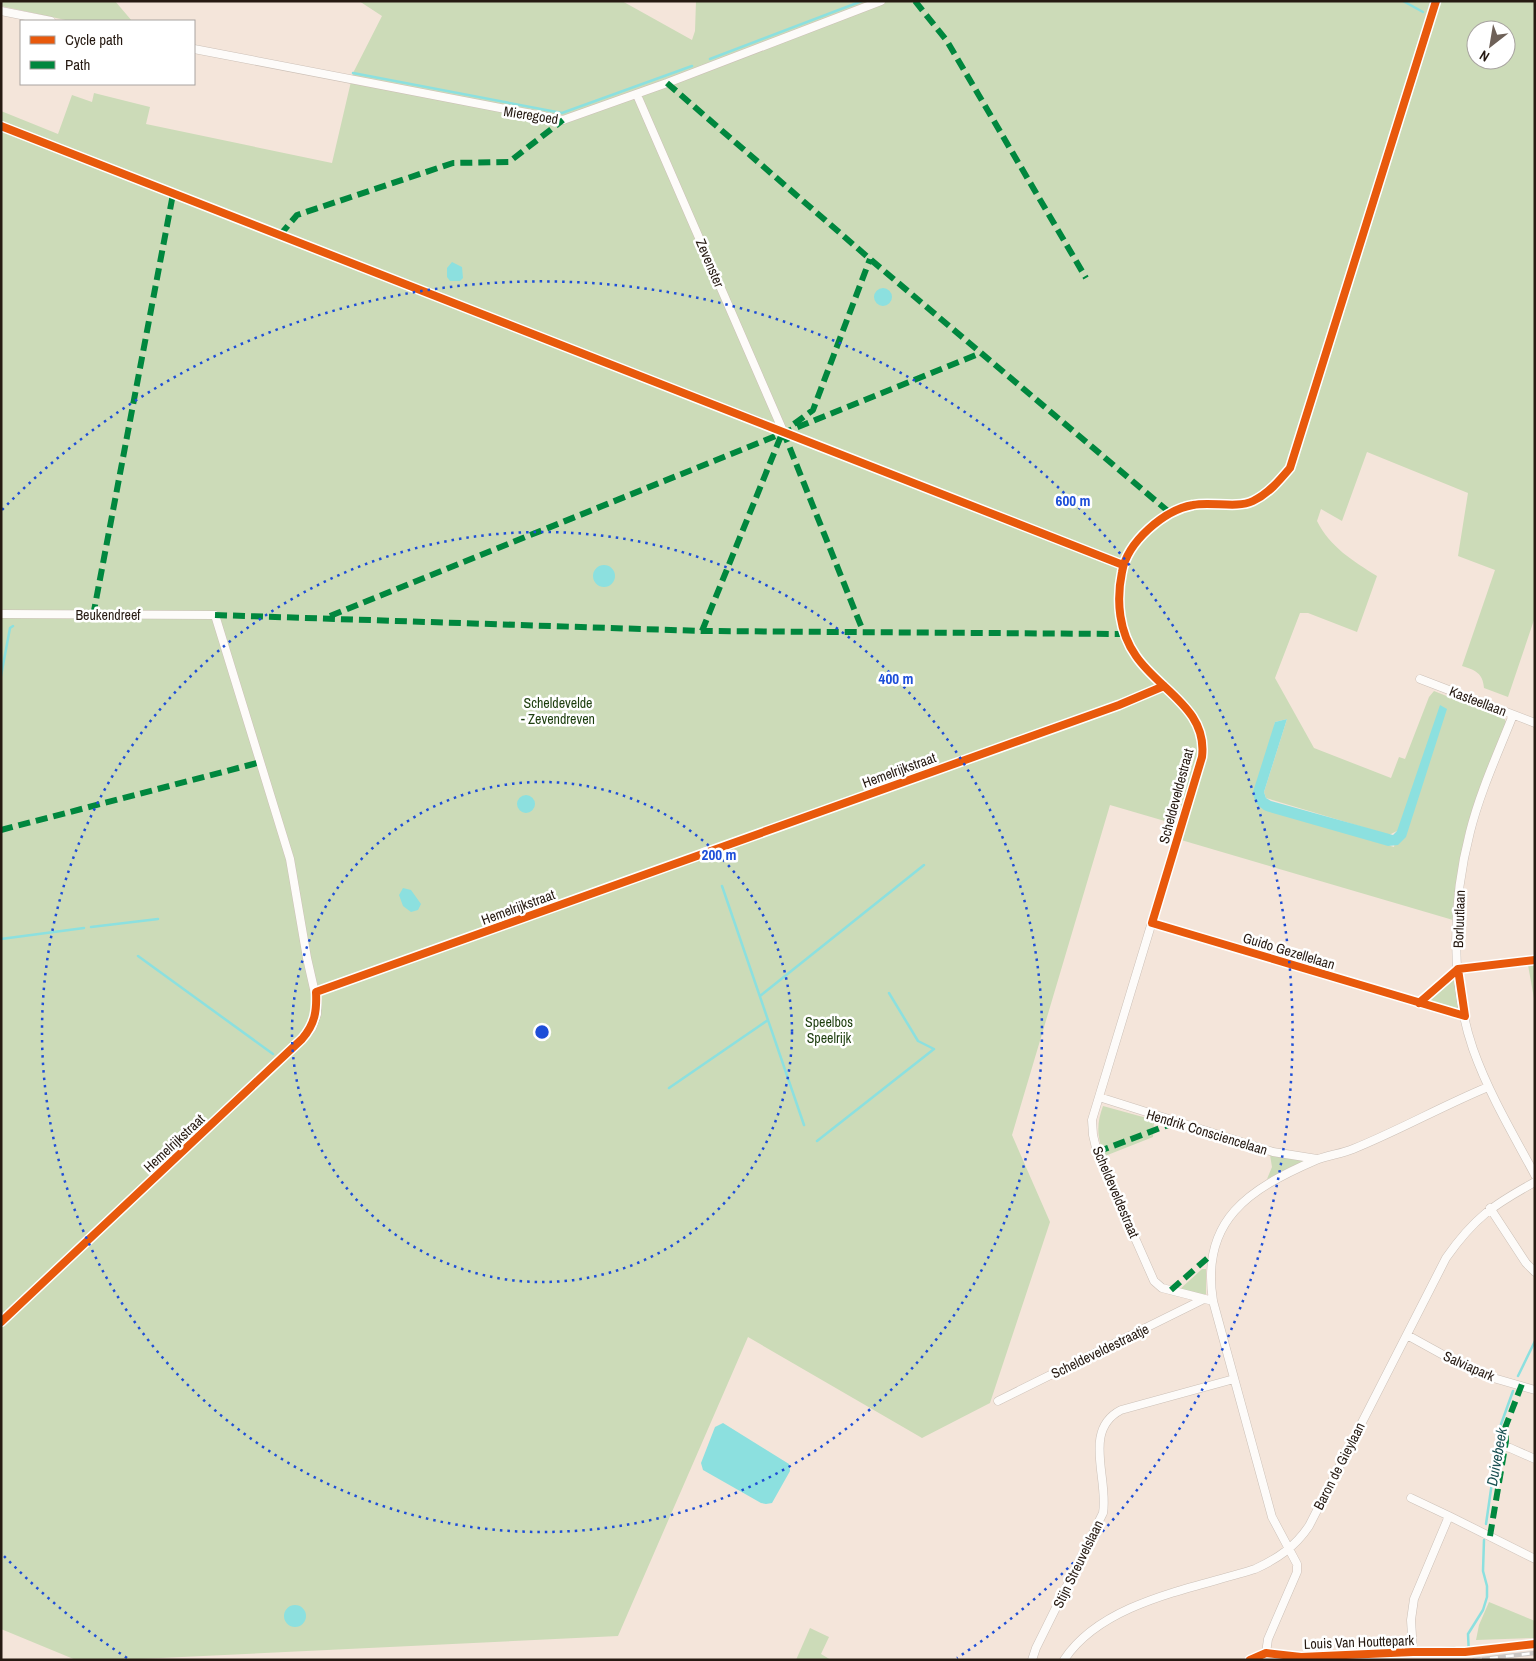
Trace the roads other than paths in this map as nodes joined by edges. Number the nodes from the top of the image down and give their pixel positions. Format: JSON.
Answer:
{"nodes":[{"id":1,"x":882,"y":1,"type":"edge"},
{"id":2,"x":1,"y":12,"type":"edge"},
{"id":3,"x":45,"y":20,"type":"edge"},
{"id":4,"x":195,"y":49,"type":"edge"},
{"id":5,"x":637,"y":94,"type":"junction"},
{"id":6,"x":739,"y":414,"type":"dead end"},
{"id":7,"x":1,"y":614,"type":"edge"},
{"id":8,"x":215,"y":615,"type":"joint"},
{"id":9,"x":1420,"y":679,"type":"dead end"},
{"id":10,"x":1164,"y":686,"type":"joint"},
{"id":11,"x":1513,"y":715,"type":"junction"},
{"id":12,"x":1535,"y":723,"type":"edge"},
{"id":13,"x":1152,"y":922,"type":"junction"},
{"id":14,"x":1535,"y":960,"type":"edge"},
{"id":15,"x":1458,"y":969,"type":"junction"},
{"id":16,"x":316,"y":992,"type":"junction"},
{"id":17,"x":1419,"y":1003,"type":"junction"},
{"id":18,"x":1465,"y":1016,"type":"junction"},
{"id":19,"x":1488,"y":1086,"type":"junction"},
{"id":20,"x":1099,"y":1097,"type":"junction"},
{"id":21,"x":1317,"y":1159,"type":"junction"},
{"id":22,"x":1535,"y":1175,"type":"edge"},
{"id":23,"x":1535,"y":1182,"type":"edge"},
{"id":24,"x":1490,"y":1208,"type":"junction"},
{"id":25,"x":1535,"y":1272,"type":"edge"},
{"id":26,"x":1202,"y":1300,"type":"junction"},
{"id":27,"x":1213,"y":1301,"type":"junction"},
{"id":28,"x":1,"y":1322,"type":"edge"},
{"id":29,"x":1406,"y":1335,"type":"junction"},
{"id":30,"x":1234,"y":1380,"type":"junction"},
{"id":31,"x":1535,"y":1390,"type":"edge"},
{"id":32,"x":998,"y":1401,"type":"dead end"},
{"id":33,"x":1501,"y":1446,"type":"dead end"},
{"id":34,"x":1535,"y":1460,"type":"edge"},
{"id":35,"x":1411,"y":1498,"type":"dead end"},
{"id":36,"x":1449,"y":1516,"type":"junction"},
{"id":37,"x":1289,"y":1550,"type":"junction"},
{"id":38,"x":1535,"y":1559,"type":"edge"},
{"id":39,"x":1454,"y":1651,"type":"dead end"},
{"id":40,"x":1413,"y":1652,"type":"junction"},
{"id":41,"x":1266,"y":1653,"type":"junction"},
{"id":42,"x":1066,"y":1656,"type":"edge"},
{"id":43,"x":1032,"y":1660,"type":"edge"},
{"id":44,"x":1250,"y":1660,"type":"edge"}],
"edges":[{"from":1,"to":5,"type":"street","name":"Mieregoed"},
{"from":2,"to":3,"type":"street"},
{"from":4,"to":5,"type":"street","name":"Mieregoed"},
{"from":5,"to":6,"type":"street","name":"Zevenster"},
{"from":7,"to":8,"type":"street","name":"Beukendreef"},
{"from":8,"to":16,"type":"street","name":"Hemelrijkstraat"},
{"from":9,"to":11,"type":"street","name":"Kasteellaan"},
{"from":10,"to":13,"type":"street","name":"Scheldeveldestraat"},
{"from":10,"to":16,"type":"street","name":"Hemelrijkstraat"},
{"from":11,"to":12,"type":"street","name":"Kasteellaan"},
{"from":11,"to":15,"type":"street","name":"Borluutlaan"},
{"from":13,"to":17,"type":"street","name":"Guido Gezellelaan"},
{"from":13,"to":20,"type":"street","name":"Scheldeveldestraat"},
{"from":14,"to":15,"type":"street"},
{"from":15,"to":17,"type":"street"},
{"from":15,"to":18,"type":"street","name":"Borluutlaan"},
{"from":16,"to":28,"type":"street","name":"Hemelrijkstraat"},
{"from":17,"to":18,"type":"street","name":"Guido Gezellelaan"},
{"from":18,"to":19,"type":"street","name":"Borluutlaan"},
{"from":19,"to":21,"type":"street","name":"Hendrik Consciencelaan"},
{"from":19,"to":22,"type":"street","name":"Borluutlaan"},
{"from":20,"to":21,"type":"street","name":"Hendrik Consciencelaan"},
{"from":20,"to":26,"type":"street","name":"Scheldeveldestraat"},
{"from":21,"to":27,"type":"street","name":"Hendrik Consciencelaan"},
{"from":23,"to":24,"type":"street","name":"Baron de Gieylaan"},
{"from":24,"to":25,"type":"street"},
{"from":24,"to":29,"type":"street","name":"Baron de Gieylaan"},
{"from":26,"to":27,"type":"street","name":"Scheldeveldestraat"},
{"from":26,"to":32,"type":"street","name":"Scheldeveldestraatje"},
{"from":27,"to":30,"type":"street"},
{"from":29,"to":31,"type":"street","name":"Salviapark"},
{"from":29,"to":37,"type":"street","name":"Baron de Gieylaan"},
{"from":30,"to":37,"type":"street"},
{"from":30,"to":43,"type":"street","name":"Stijn Streuvelslaan"},
{"from":33,"to":34,"type":"street"},
{"from":35,"to":36,"type":"street"},
{"from":36,"to":38,"type":"street"},
{"from":36,"to":40,"type":"street","name":"Louis Van Houttepark"},
{"from":37,"to":41,"type":"street"},
{"from":37,"to":42,"type":"street","name":"Baron de Gieylaan"},
{"from":39,"to":40,"type":"street","name":"Louis Van Houttepark"},
{"from":40,"to":41,"type":"street","name":"Louis Van Houttepark"},
{"from":41,"to":44,"type":"street"}]}
